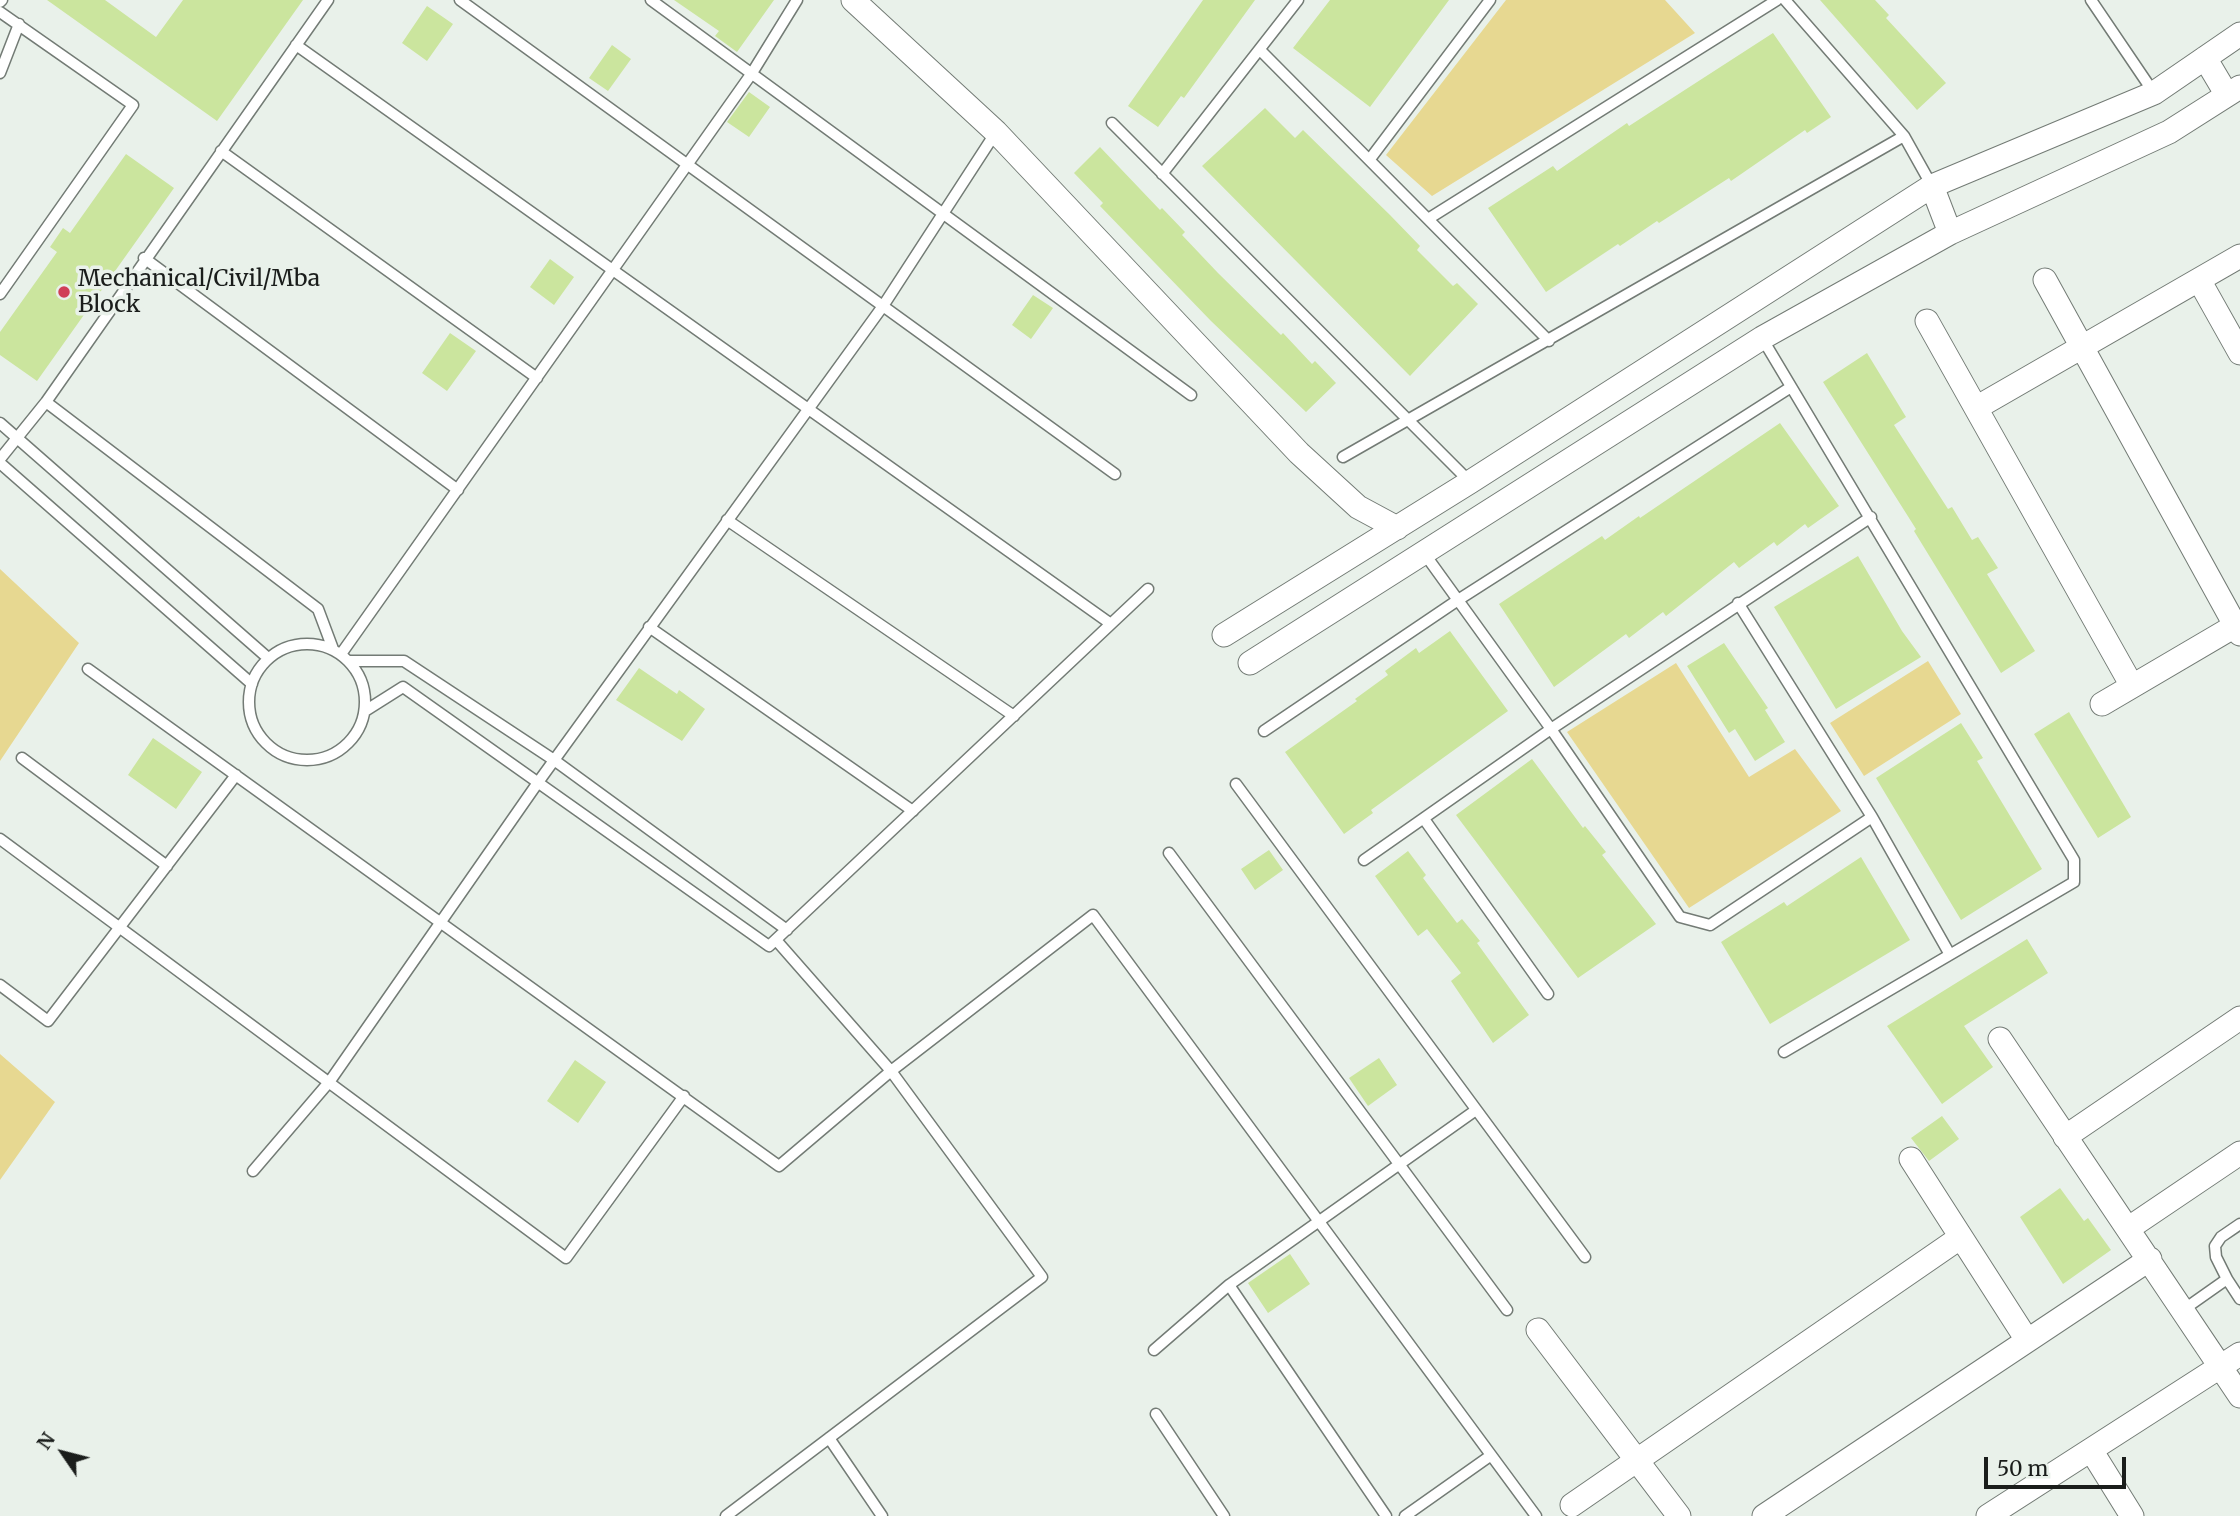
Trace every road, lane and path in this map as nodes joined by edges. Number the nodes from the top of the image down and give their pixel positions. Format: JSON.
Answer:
{"nodes":[{"id":1,"x":328,"y":0,"type":"edge"},
{"id":2,"x":460,"y":0,"type":"edge"},
{"id":3,"x":652,"y":0,"type":"edge"},
{"id":4,"x":797,"y":0,"type":"edge"},
{"id":5,"x":853,"y":0,"type":"edge"},
{"id":6,"x":1298,"y":0,"type":"edge"},
{"id":7,"x":1490,"y":0,"type":"edge"},
{"id":8,"x":1777,"y":0,"type":"edge"},
{"id":9,"x":1785,"y":0,"type":"edge"},
{"id":10,"x":2091,"y":0,"type":"edge"},
{"id":11,"x":0,"y":12,"type":"edge"},
{"id":12,"x":19,"y":24,"type":"junction"},
{"id":13,"x":2240,"y":34,"type":"edge"},
{"id":14,"x":296,"y":45,"type":"junction"},
{"id":15,"x":1261,"y":51,"type":"junction"},
{"id":16,"x":2205,"y":58,"type":"junction"},
{"id":17,"x":0,"y":73,"type":"edge"},
{"id":18,"x":752,"y":73,"type":"junction"},
{"id":19,"x":2233,"y":91,"type":"edge"},
{"id":20,"x":2154,"y":93,"type":"junction"},
{"id":21,"x":1112,"y":123,"type":"dead end"},
{"id":22,"x":996,"y":132,"type":"junction"},
{"id":23,"x":1904,"y":136,"type":"junction"},
{"id":24,"x":221,"y":151,"type":"junction"},
{"id":25,"x":1370,"y":159,"type":"junction"},
{"id":26,"x":688,"y":164,"type":"junction"},
{"id":27,"x":1162,"y":174,"type":"junction"},
{"id":28,"x":1932,"y":186,"type":"junction"},
{"id":29,"x":942,"y":211,"type":"junction"},
{"id":30,"x":1428,"y":219,"type":"junction"},
{"id":31,"x":1950,"y":233,"type":"junction"},
{"id":32,"x":2240,"y":256,"type":"edge"},
{"id":33,"x":144,"y":258,"type":"junction"},
{"id":34,"x":613,"y":270,"type":"junction"},
{"id":35,"x":2045,"y":280,"type":"dead end"},
{"id":36,"x":2199,"y":280,"type":"junction"},
{"id":37,"x":0,"y":294,"type":"edge"},
{"id":38,"x":883,"y":306,"type":"junction"},
{"id":39,"x":1927,"y":321,"type":"dead end"},
{"id":40,"x":1762,"y":338,"type":"junction"},
{"id":41,"x":1549,"y":341,"type":"junction"},
{"id":42,"x":2082,"y":347,"type":"junction"},
{"id":43,"x":2240,"y":353,"type":"edge"},
{"id":44,"x":537,"y":378,"type":"junction"},
{"id":45,"x":1791,"y":387,"type":"junction"},
{"id":46,"x":1191,"y":395,"type":"dead end"},
{"id":47,"x":46,"y":402,"type":"junction"},
{"id":48,"x":1976,"y":408,"type":"junction"},
{"id":49,"x":808,"y":409,"type":"junction"},
{"id":50,"x":1409,"y":418,"type":"junction"},
{"id":51,"x":0,"y":423,"type":"edge"},
{"id":52,"x":17,"y":437,"type":"junction"},
{"id":53,"x":1343,"y":457,"type":"dead end"},
{"id":54,"x":0,"y":461,"type":"edge"},
{"id":55,"x":1115,"y":474,"type":"dead end"},
{"id":56,"x":1470,"y":482,"type":"junction"},
{"id":57,"x":457,"y":490,"type":"junction"},
{"id":58,"x":1871,"y":517,"type":"junction"},
{"id":59,"x":727,"y":520,"type":"junction"},
{"id":60,"x":1397,"y":528,"type":"junction"},
{"id":61,"x":1423,"y":553,"type":"junction"},
{"id":62,"x":1148,"y":589,"type":"dead end"},
{"id":63,"x":1458,"y":600,"type":"junction"},
{"id":64,"x":1738,"y":603,"type":"junction"},
{"id":65,"x":1111,"y":624,"type":"junction"},
{"id":66,"x":649,"y":627,"type":"junction"},
{"id":67,"x":2238,"y":627,"type":"edge"},
{"id":68,"x":1224,"y":635,"type":"dead end"},
{"id":69,"x":341,"y":655,"type":"junction"},
{"id":70,"x":268,"y":658,"type":"junction"},
{"id":71,"x":1250,"y":663,"type":"dead end"},
{"id":72,"x":88,"y":669,"type":"dead end"},
{"id":73,"x":252,"y":684,"type":"junction"},
{"id":74,"x":2132,"y":686,"type":"junction"},
{"id":75,"x":2102,"y":704,"type":"dead end"},
{"id":76,"x":365,"y":711,"type":"junction"},
{"id":77,"x":1014,"y":716,"type":"junction"},
{"id":78,"x":1551,"y":729,"type":"junction"},
{"id":79,"x":1264,"y":730,"type":"dead end"},
{"id":80,"x":22,"y":758,"type":"dead end"},
{"id":81,"x":554,"y":760,"type":"junction"},
{"id":82,"x":236,"y":775,"type":"junction"},
{"id":83,"x":539,"y":781,"type":"junction"},
{"id":84,"x":1236,"y":785,"type":"dead end"},
{"id":85,"x":914,"y":811,"type":"junction"},
{"id":86,"x":1872,"y":817,"type":"junction"},
{"id":87,"x":1424,"y":819,"type":"junction"},
{"id":88,"x":0,"y":839,"type":"edge"},
{"id":89,"x":1169,"y":853,"type":"dead end"},
{"id":90,"x":1364,"y":860,"type":"dead end"},
{"id":91,"x":167,"y":866,"type":"junction"},
{"id":92,"x":441,"y":922,"type":"junction"},
{"id":93,"x":120,"y":928,"type":"junction"},
{"id":94,"x":787,"y":930,"type":"junction"},
{"id":95,"x":776,"y":940,"type":"junction"},
{"id":96,"x":1949,"y":953,"type":"junction"},
{"id":97,"x":0,"y":985,"type":"edge"},
{"id":98,"x":1548,"y":994,"type":"dead end"},
{"id":99,"x":2240,"y":1018,"type":"edge"},
{"id":100,"x":2000,"y":1039,"type":"dead end"},
{"id":101,"x":1784,"y":1052,"type":"dead end"},
{"id":102,"x":891,"y":1071,"type":"junction"},
{"id":103,"x":330,"y":1081,"type":"junction"},
{"id":104,"x":684,"y":1096,"type":"junction"},
{"id":105,"x":1476,"y":1110,"type":"junction"},
{"id":106,"x":2066,"y":1136,"type":"junction"},
{"id":107,"x":2240,"y":1153,"type":"edge"},
{"id":108,"x":1911,"y":1159,"type":"dead end"},
{"id":109,"x":1399,"y":1164,"type":"junction"},
{"id":110,"x":253,"y":1171,"type":"dead end"},
{"id":111,"x":1319,"y":1221,"type":"junction"},
{"id":112,"x":2240,"y":1224,"type":"edge"},
{"id":113,"x":2129,"y":1228,"type":"junction"},
{"id":114,"x":1961,"y":1237,"type":"junction"},
{"id":115,"x":1585,"y":1257,"type":"dead end"},
{"id":116,"x":2150,"y":1259,"type":"junction"},
{"id":117,"x":2227,"y":1279,"type":"junction"},
{"id":118,"x":1229,"y":1285,"type":"junction"},
{"id":119,"x":2240,"y":1299,"type":"edge"},
{"id":120,"x":1507,"y":1310,"type":"dead end"},
{"id":121,"x":2183,"y":1310,"type":"junction"},
{"id":122,"x":1538,"y":1330,"type":"dead end"},
{"id":123,"x":2027,"y":1340,"type":"junction"},
{"id":124,"x":1154,"y":1350,"type":"dead end"},
{"id":125,"x":2240,"y":1354,"type":"edge"},
{"id":126,"x":2220,"y":1366,"type":"junction"},
{"id":127,"x":2240,"y":1396,"type":"edge"},
{"id":128,"x":1156,"y":1414,"type":"dead end"},
{"id":129,"x":829,"y":1438,"type":"junction"},
{"id":130,"x":2091,"y":1450,"type":"junction"},
{"id":131,"x":1490,"y":1456,"type":"junction"},
{"id":132,"x":1637,"y":1461,"type":"junction"},
{"id":133,"x":1572,"y":1505,"type":"dead end"},
{"id":134,"x":740,"y":1512,"type":"edge"},
{"id":135,"x":726,"y":1516,"type":"edge"},
{"id":136,"x":882,"y":1516,"type":"edge"},
{"id":137,"x":1224,"y":1516,"type":"edge"},
{"id":138,"x":1386,"y":1516,"type":"edge"},
{"id":139,"x":1405,"y":1516,"type":"edge"},
{"id":140,"x":1536,"y":1516,"type":"edge"},
{"id":141,"x":1679,"y":1516,"type":"edge"},
{"id":142,"x":1764,"y":1516,"type":"edge"},
{"id":143,"x":1988,"y":1516,"type":"edge"},
{"id":144,"x":2132,"y":1516,"type":"edge"}],
"edges":[{"from":1,"to":14,"type":"lane"},
{"from":2,"to":26,"type":"lane"},
{"from":3,"to":18,"type":"lane"},
{"from":4,"to":18,"type":"lane"},
{"from":5,"to":22,"type":"street"},
{"from":6,"to":15,"type":"lane"},
{"from":7,"to":25,"type":"lane"},
{"from":8,"to":30,"type":"lane"},
{"from":9,"to":23,"type":"lane"},
{"from":10,"to":20,"type":"lane"},
{"from":11,"to":12,"type":"lane"},
{"from":12,"to":17,"type":"lane"},
{"from":12,"to":37,"type":"lane"},
{"from":13,"to":16,"type":"street"},
{"from":14,"to":24,"type":"lane"},
{"from":14,"to":34,"type":"lane"},
{"from":15,"to":25,"type":"lane"},
{"from":15,"to":27,"type":"lane"},
{"from":16,"to":19,"type":"street"},
{"from":16,"to":20,"type":"street"},
{"from":18,"to":26,"type":"lane"},
{"from":18,"to":29,"type":"lane"},
{"from":19,"to":31,"type":"street"},
{"from":20,"to":28,"type":"street"},
{"from":21,"to":27,"type":"lane"},
{"from":22,"to":29,"type":"lane"},
{"from":22,"to":60,"type":"street"},
{"from":23,"to":28,"type":"lane"},
{"from":23,"to":41,"type":"lane"},
{"from":24,"to":33,"type":"lane"},
{"from":24,"to":44,"type":"lane"},
{"from":25,"to":30,"type":"lane"},
{"from":26,"to":34,"type":"lane"},
{"from":26,"to":38,"type":"lane"},
{"from":27,"to":50,"type":"lane"},
{"from":28,"to":31,"type":"street"},
{"from":28,"to":56,"type":"street"},
{"from":29,"to":38,"type":"lane"},
{"from":29,"to":46,"type":"lane"},
{"from":30,"to":41,"type":"lane"},
{"from":31,"to":40,"type":"street"},
{"from":32,"to":36,"type":"street"},
{"from":33,"to":47,"type":"lane"},
{"from":33,"to":57,"type":"lane"},
{"from":34,"to":44,"type":"lane"},
{"from":34,"to":49,"type":"lane"},
{"from":35,"to":42,"type":"street"},
{"from":36,"to":42,"type":"street"},
{"from":36,"to":43,"type":"street"},
{"from":38,"to":49,"type":"lane"},
{"from":38,"to":55,"type":"lane"},
{"from":39,"to":48,"type":"street"},
{"from":40,"to":45,"type":"lane"},
{"from":40,"to":61,"type":"street"},
{"from":41,"to":50,"type":"lane"},
{"from":42,"to":48,"type":"street"},
{"from":42,"to":67,"type":"street"},
{"from":44,"to":57,"type":"lane"},
{"from":45,"to":58,"type":"lane"},
{"from":45,"to":63,"type":"lane"},
{"from":47,"to":52,"type":"lane"},
{"from":47,"to":69,"type":"lane"},
{"from":48,"to":74,"type":"street"},
{"from":49,"to":59,"type":"lane"},
{"from":49,"to":65,"type":"lane"},
{"from":50,"to":53,"type":"lane"},
{"from":50,"to":56,"type":"lane"},
{"from":51,"to":52,"type":"lane"},
{"from":52,"to":54,"type":"lane"},
{"from":52,"to":70,"type":"lane"},
{"from":54,"to":73,"type":"lane"},
{"from":56,"to":60,"type":"street"},
{"from":57,"to":69,"type":"lane"},
{"from":58,"to":64,"type":"lane"},
{"from":58,"to":96,"type":"lane"},
{"from":59,"to":66,"type":"lane"},
{"from":59,"to":77,"type":"lane"},
{"from":60,"to":68,"type":"street"},
{"from":61,"to":63,"type":"lane"},
{"from":61,"to":71,"type":"street"},
{"from":62,"to":65,"type":"lane"},
{"from":63,"to":78,"type":"lane"},
{"from":63,"to":79,"type":"lane"},
{"from":64,"to":78,"type":"lane"},
{"from":64,"to":86,"type":"lane"},
{"from":65,"to":77,"type":"lane"},
{"from":66,"to":81,"type":"lane"},
{"from":66,"to":85,"type":"lane"},
{"from":67,"to":74,"type":"street"},
{"from":69,"to":70,"type":"lane"},
{"from":69,"to":76,"type":"lane"},
{"from":69,"to":81,"type":"lane"},
{"from":70,"to":73,"type":"lane"},
{"from":72,"to":82,"type":"lane"},
{"from":73,"to":76,"type":"lane"},
{"from":74,"to":75,"type":"street"},
{"from":76,"to":83,"type":"lane"},
{"from":77,"to":85,"type":"lane"},
{"from":78,"to":86,"type":"lane"},
{"from":78,"to":87,"type":"lane"},
{"from":80,"to":91,"type":"lane"},
{"from":81,"to":83,"type":"lane"},
{"from":81,"to":94,"type":"lane"},
{"from":82,"to":91,"type":"lane"},
{"from":82,"to":92,"type":"lane"},
{"from":83,"to":92,"type":"lane"},
{"from":83,"to":95,"type":"lane"},
{"from":84,"to":105,"type":"lane"},
{"from":85,"to":94,"type":"lane"},
{"from":86,"to":96,"type":"lane"},
{"from":87,"to":90,"type":"lane"},
{"from":87,"to":98,"type":"lane"},
{"from":88,"to":93,"type":"lane"},
{"from":89,"to":109,"type":"lane"},
{"from":91,"to":93,"type":"lane"},
{"from":92,"to":103,"type":"lane"},
{"from":92,"to":104,"type":"lane"},
{"from":93,"to":97,"type":"lane"},
{"from":93,"to":103,"type":"lane"},
{"from":94,"to":95,"type":"lane"},
{"from":95,"to":102,"type":"lane"},
{"from":96,"to":101,"type":"lane"},
{"from":99,"to":106,"type":"street"},
{"from":100,"to":106,"type":"street"},
{"from":102,"to":104,"type":"lane"},
{"from":102,"to":111,"type":"lane"},
{"from":102,"to":129,"type":"lane"},
{"from":103,"to":104,"type":"lane"},
{"from":103,"to":110,"type":"lane"},
{"from":105,"to":109,"type":"lane"},
{"from":105,"to":115,"type":"lane"},
{"from":106,"to":113,"type":"street"},
{"from":107,"to":113,"type":"street"},
{"from":108,"to":114,"type":"street"},
{"from":109,"to":111,"type":"lane"},
{"from":109,"to":120,"type":"lane"},
{"from":111,"to":118,"type":"lane"},
{"from":111,"to":131,"type":"lane"},
{"from":112,"to":117,"type":"lane"},
{"from":113,"to":116,"type":"street"},
{"from":114,"to":123,"type":"street"},
{"from":114,"to":132,"type":"street"},
{"from":116,"to":121,"type":"street"},
{"from":116,"to":123,"type":"street"},
{"from":117,"to":119,"type":"lane"},
{"from":117,"to":121,"type":"lane"},
{"from":118,"to":124,"type":"lane"},
{"from":118,"to":138,"type":"lane"},
{"from":121,"to":126,"type":"street"},
{"from":122,"to":132,"type":"street"},
{"from":123,"to":142,"type":"street"},
{"from":125,"to":126,"type":"street"},
{"from":126,"to":127,"type":"street"},
{"from":126,"to":130,"type":"street"},
{"from":128,"to":137,"type":"lane"},
{"from":129,"to":134,"type":"lane"},
{"from":129,"to":136,"type":"lane"},
{"from":130,"to":143,"type":"street"},
{"from":130,"to":144,"type":"street"},
{"from":131,"to":139,"type":"lane"},
{"from":131,"to":140,"type":"lane"},
{"from":132,"to":133,"type":"street"},
{"from":132,"to":141,"type":"street"},
{"from":134,"to":135,"type":"lane"}]}
